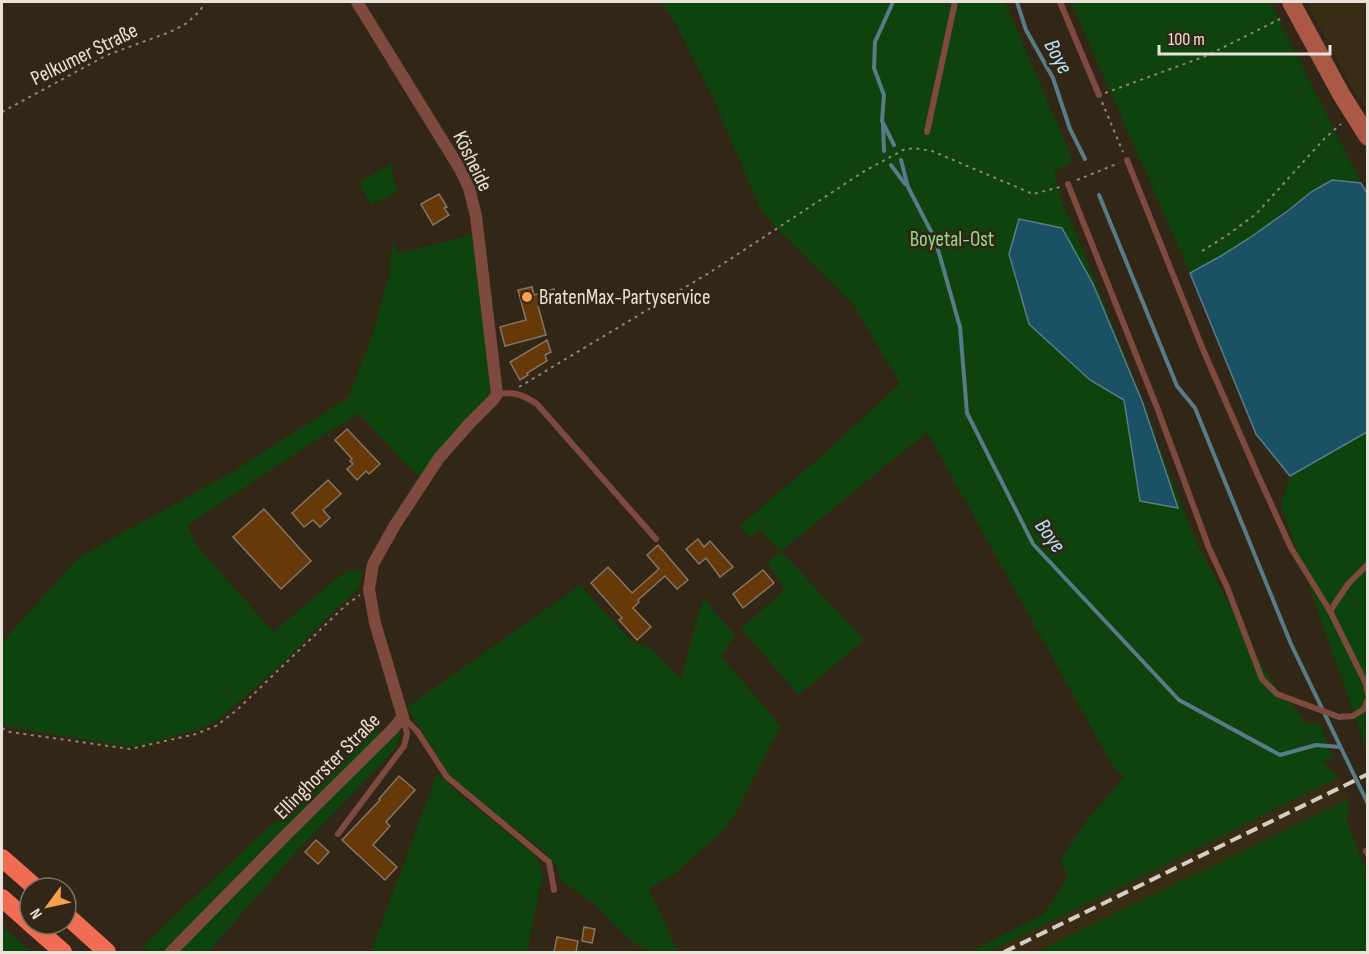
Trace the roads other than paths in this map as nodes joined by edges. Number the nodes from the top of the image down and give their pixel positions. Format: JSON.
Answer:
{"nodes":[{"id":1,"x":357,"y":2,"type":"edge"},
{"id":2,"x":955,"y":2,"type":"edge"},
{"id":3,"x":1060,"y":2,"type":"edge"},
{"id":4,"x":1293,"y":7,"type":"edge"},
{"id":5,"x":1099,"y":95,"type":"road end"},
{"id":6,"x":927,"y":132,"type":"dead end"},
{"id":7,"x":1368,"y":137,"type":"edge"},
{"id":8,"x":1127,"y":160,"type":"road end"},
{"id":9,"x":1068,"y":184,"type":"road end"},
{"id":10,"x":503,"y":393,"type":"junction"},
{"id":11,"x":656,"y":539,"type":"dead end"},
{"id":12,"x":1368,"y":564,"type":"edge"},
{"id":13,"x":1329,"y":611,"type":"junction"},
{"id":14,"x":1368,"y":697,"type":"edge"},
{"id":15,"x":403,"y":717,"type":"junction"},
{"id":16,"x":338,"y":834,"type":"dead end"},
{"id":17,"x":2,"y":858,"type":"edge"},
{"id":18,"x":22,"y":876,"type":"edge"},
{"id":19,"x":554,"y":890,"type":"dead end"},
{"id":20,"x":2,"y":898,"type":"edge"},
{"id":21,"x":18,"y":912,"type":"edge"},
{"id":22,"x":78,"y":926,"type":"edge"},
{"id":23,"x":45,"y":936,"type":"edge"},
{"id":24,"x":63,"y":952,"type":"edge"},
{"id":25,"x":107,"y":952,"type":"edge"},
{"id":26,"x":171,"y":952,"type":"edge"}],
"edges":[{"from":1,"to":10,"type":"street","name":"Kösheide"},
{"from":2,"to":6,"type":"lane"},
{"from":3,"to":5,"type":"lane"},
{"from":4,"to":7,"type":"street"},
{"from":8,"to":13,"type":"lane"},
{"from":9,"to":14,"type":"lane"},
{"from":10,"to":11,"type":"lane"},
{"from":10,"to":15,"type":"street","name":"Ellinghorster Straße"},
{"from":12,"to":13,"type":"lane"},
{"from":13,"to":14,"type":"lane"},
{"from":15,"to":16,"type":"lane"},
{"from":15,"to":19,"type":"lane"},
{"from":15,"to":26,"type":"street","name":"Ellinghorster Straße"},
{"from":17,"to":18,"type":"highway"},
{"from":20,"to":21,"type":"highway"},
{"from":22,"to":25,"type":"highway"},
{"from":23,"to":24,"type":"highway"}]}
